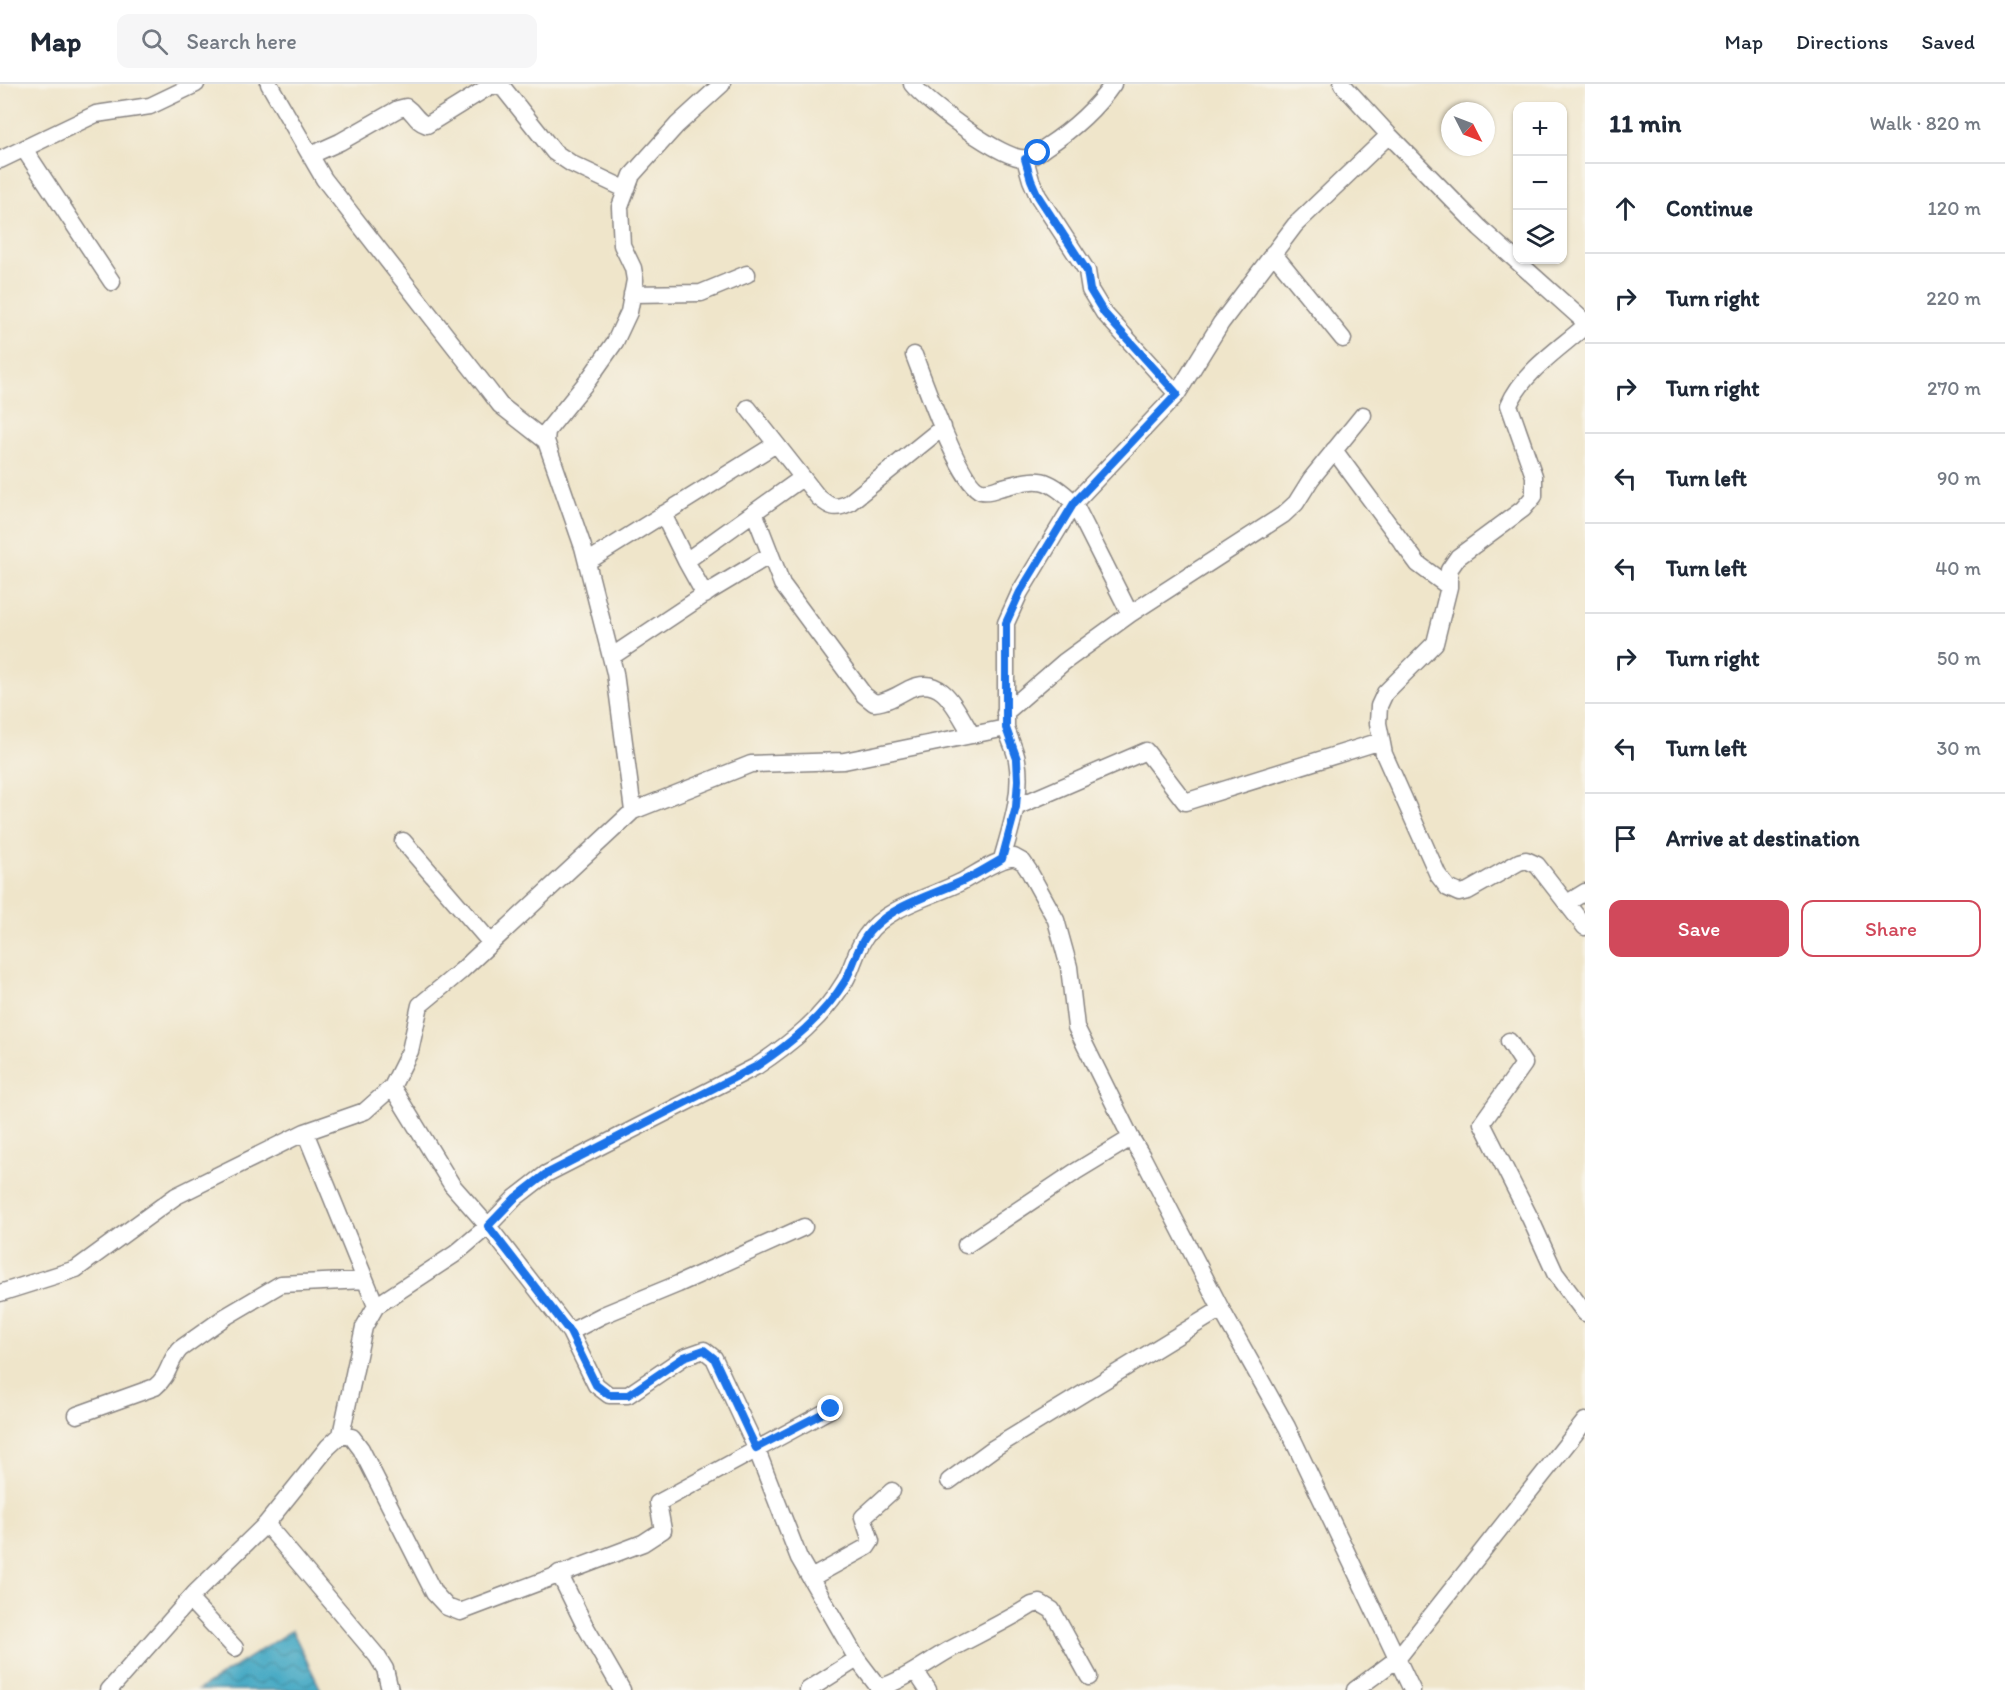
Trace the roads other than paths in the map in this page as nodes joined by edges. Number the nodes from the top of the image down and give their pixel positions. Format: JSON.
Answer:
{"nodes":[{"id":1,"x":196,"y":84,"type":"edge"},
{"id":2,"x":269,"y":84,"type":"edge"},
{"id":3,"x":722,"y":84,"type":"edge"},
{"id":4,"x":912,"y":84,"type":"edge"},
{"id":5,"x":1113,"y":84,"type":"edge"},
{"id":6,"x":1342,"y":84,"type":"edge"},
{"id":7,"x":1389,"y":135,"type":"junction"},
{"id":8,"x":24,"y":148,"type":"junction"},
{"id":9,"x":311,"y":155,"type":"junction"},
{"id":10,"x":1025,"y":159,"type":"junction"},
{"id":11,"x":0,"y":160,"type":"edge"},
{"id":12,"x":625,"y":189,"type":"junction"},
{"id":13,"x":1273,"y":253,"type":"junction"},
{"id":14,"x":747,"y":274,"type":"dead end"},
{"id":15,"x":112,"y":282,"type":"dead end"},
{"id":16,"x":632,"y":294,"type":"junction"},
{"id":17,"x":1585,"y":324,"type":"edge"},
{"id":18,"x":1343,"y":339,"type":"dead end"},
{"id":19,"x":914,"y":355,"type":"dead end"},
{"id":20,"x":1177,"y":394,"type":"junction"},
{"id":21,"x":748,"y":408,"type":"dead end"},
{"id":22,"x":1363,"y":415,"type":"dead end"},
{"id":23,"x":943,"y":427,"type":"junction"},
{"id":24,"x":546,"y":441,"type":"junction"},
{"id":25,"x":776,"y":444,"type":"junction"},
{"id":26,"x":1334,"y":450,"type":"junction"},
{"id":27,"x":802,"y":478,"type":"junction"},
{"id":28,"x":1074,"y":503,"type":"junction"},
{"id":29,"x":754,"y":512,"type":"junction"},
{"id":30,"x":663,"y":514,"type":"junction"},
{"id":31,"x":770,"y":555,"type":"junction"},
{"id":32,"x":686,"y":561,"type":"junction"},
{"id":33,"x":587,"y":562,"type":"junction"},
{"id":34,"x":1449,"y":587,"type":"junction"},
{"id":35,"x":705,"y":595,"type":"junction"},
{"id":36,"x":1130,"y":614,"type":"junction"},
{"id":37,"x":611,"y":657,"type":"junction"},
{"id":38,"x":1006,"y":720,"type":"junction"},
{"id":39,"x":972,"y":735,"type":"junction"},
{"id":40,"x":1381,"y":741,"type":"junction"},
{"id":41,"x":1016,"y":807,"type":"junction"},
{"id":42,"x":633,"y":811,"type":"junction"},
{"id":43,"x":404,"y":841,"type":"dead end"},
{"id":44,"x":1002,"y":859,"type":"junction"},
{"id":45,"x":1585,"y":892,"type":"edge"},
{"id":46,"x":1567,"y":903,"type":"junction"},
{"id":47,"x":1585,"y":927,"type":"edge"},
{"id":48,"x":491,"y":943,"type":"junction"},
{"id":49,"x":1509,"y":1041,"type":"dead end"},
{"id":50,"x":392,"y":1087,"type":"junction"},
{"id":51,"x":305,"y":1132,"type":"junction"},
{"id":52,"x":1131,"y":1138,"type":"junction"},
{"id":53,"x":488,"y":1226,"type":"junction"},
{"id":54,"x":804,"y":1227,"type":"dead end"},
{"id":55,"x":966,"y":1245,"type":"dead end"},
{"id":56,"x":365,"y":1280,"type":"junction"},
{"id":57,"x":0,"y":1293,"type":"edge"},
{"id":58,"x":376,"y":1306,"type":"junction"},
{"id":59,"x":1221,"y":1309,"type":"junction"},
{"id":60,"x":1585,"y":1313,"type":"edge"},
{"id":61,"x":570,"y":1332,"type":"junction"},
{"id":62,"x":831,"y":1409,"type":"dead end"},
{"id":63,"x":77,"y":1414,"type":"dead end"},
{"id":64,"x":1585,"y":1421,"type":"edge"},
{"id":65,"x":341,"y":1435,"type":"junction"},
{"id":66,"x":756,"y":1448,"type":"junction"},
{"id":67,"x":949,"y":1481,"type":"dead end"},
{"id":68,"x":892,"y":1491,"type":"dead end"},
{"id":69,"x":266,"y":1524,"type":"junction"},
{"id":70,"x":559,"y":1573,"type":"junction"},
{"id":71,"x":812,"y":1578,"type":"junction"},
{"id":72,"x":190,"y":1600,"type":"junction"},
{"id":73,"x":235,"y":1648,"type":"dead end"},
{"id":74,"x":857,"y":1659,"type":"junction"},
{"id":75,"x":1397,"y":1659,"type":"junction"},
{"id":76,"x":916,"y":1672,"type":"junction"},
{"id":77,"x":1089,"y":1677,"type":"dead end"},
{"id":78,"x":109,"y":1690,"type":"edge"},
{"id":79,"x":390,"y":1690,"type":"edge"},
{"id":80,"x":622,"y":1690,"type":"edge"},
{"id":81,"x":808,"y":1690,"type":"edge"},
{"id":82,"x":928,"y":1690,"type":"edge"},
{"id":83,"x":1355,"y":1690,"type":"edge"},
{"id":84,"x":1412,"y":1690,"type":"edge"}],
"edges":[{"from":1,"to":8,"type":"street"},
{"from":2,"to":9,"type":"street"},
{"from":3,"to":12,"type":"street"},
{"from":4,"to":10,"type":"street"},
{"from":5,"to":10,"type":"street"},
{"from":6,"to":7,"type":"street"},
{"from":7,"to":13,"type":"street"},
{"from":7,"to":17,"type":"street"},
{"from":8,"to":11,"type":"street"},
{"from":8,"to":15,"type":"street"},
{"from":9,"to":12,"type":"street"},
{"from":9,"to":24,"type":"street"},
{"from":10,"to":20,"type":"street"},
{"from":12,"to":16,"type":"street"},
{"from":13,"to":18,"type":"street"},
{"from":13,"to":20,"type":"street"},
{"from":14,"to":16,"type":"street"},
{"from":16,"to":24,"type":"street"},
{"from":17,"to":34,"type":"street"},
{"from":19,"to":23,"type":"street"},
{"from":20,"to":28,"type":"street"},
{"from":21,"to":25,"type":"street"},
{"from":22,"to":26,"type":"street"},
{"from":23,"to":27,"type":"street"},
{"from":23,"to":28,"type":"street"},
{"from":24,"to":33,"type":"street"},
{"from":25,"to":27,"type":"street"},
{"from":25,"to":30,"type":"street"},
{"from":26,"to":34,"type":"street"},
{"from":26,"to":36,"type":"street"},
{"from":27,"to":29,"type":"street"},
{"from":28,"to":36,"type":"street"},
{"from":28,"to":38,"type":"street"},
{"from":29,"to":31,"type":"street"},
{"from":29,"to":32,"type":"street"},
{"from":30,"to":32,"type":"street"},
{"from":30,"to":33,"type":"street"},
{"from":31,"to":35,"type":"street"},
{"from":31,"to":39,"type":"street"},
{"from":32,"to":35,"type":"street"},
{"from":33,"to":37,"type":"street"},
{"from":34,"to":40,"type":"street"},
{"from":35,"to":37,"type":"street"},
{"from":36,"to":38,"type":"street"},
{"from":37,"to":42,"type":"street"},
{"from":38,"to":39,"type":"street"},
{"from":38,"to":41,"type":"street"},
{"from":39,"to":42,"type":"street"},
{"from":40,"to":41,"type":"street"},
{"from":40,"to":46,"type":"street"},
{"from":41,"to":44,"type":"street"},
{"from":42,"to":48,"type":"street"},
{"from":43,"to":48,"type":"street"},
{"from":44,"to":52,"type":"street"},
{"from":44,"to":53,"type":"street"},
{"from":45,"to":46,"type":"street"},
{"from":46,"to":47,"type":"street"},
{"from":48,"to":50,"type":"street"},
{"from":49,"to":60,"type":"street"},
{"from":50,"to":51,"type":"street"},
{"from":50,"to":53,"type":"street"},
{"from":51,"to":56,"type":"street"},
{"from":51,"to":57,"type":"street"},
{"from":52,"to":55,"type":"street"},
{"from":52,"to":59,"type":"street"},
{"from":53,"to":58,"type":"street"},
{"from":53,"to":61,"type":"street"},
{"from":54,"to":61,"type":"street"},
{"from":56,"to":58,"type":"street"},
{"from":56,"to":63,"type":"street"},
{"from":58,"to":65,"type":"street"},
{"from":59,"to":67,"type":"street"},
{"from":59,"to":75,"type":"street"},
{"from":61,"to":66,"type":"street"},
{"from":62,"to":66,"type":"street"},
{"from":64,"to":75,"type":"street"},
{"from":65,"to":69,"type":"street"},
{"from":65,"to":70,"type":"street"},
{"from":66,"to":70,"type":"street"},
{"from":66,"to":71,"type":"street"},
{"from":68,"to":71,"type":"street"},
{"from":69,"to":72,"type":"street"},
{"from":69,"to":79,"type":"street"},
{"from":70,"to":80,"type":"street"},
{"from":71,"to":74,"type":"street"},
{"from":72,"to":73,"type":"street"},
{"from":72,"to":78,"type":"street"},
{"from":74,"to":76,"type":"street"},
{"from":74,"to":81,"type":"street"},
{"from":75,"to":83,"type":"street"},
{"from":75,"to":84,"type":"street"},
{"from":76,"to":77,"type":"street"},
{"from":76,"to":82,"type":"street"}]}
